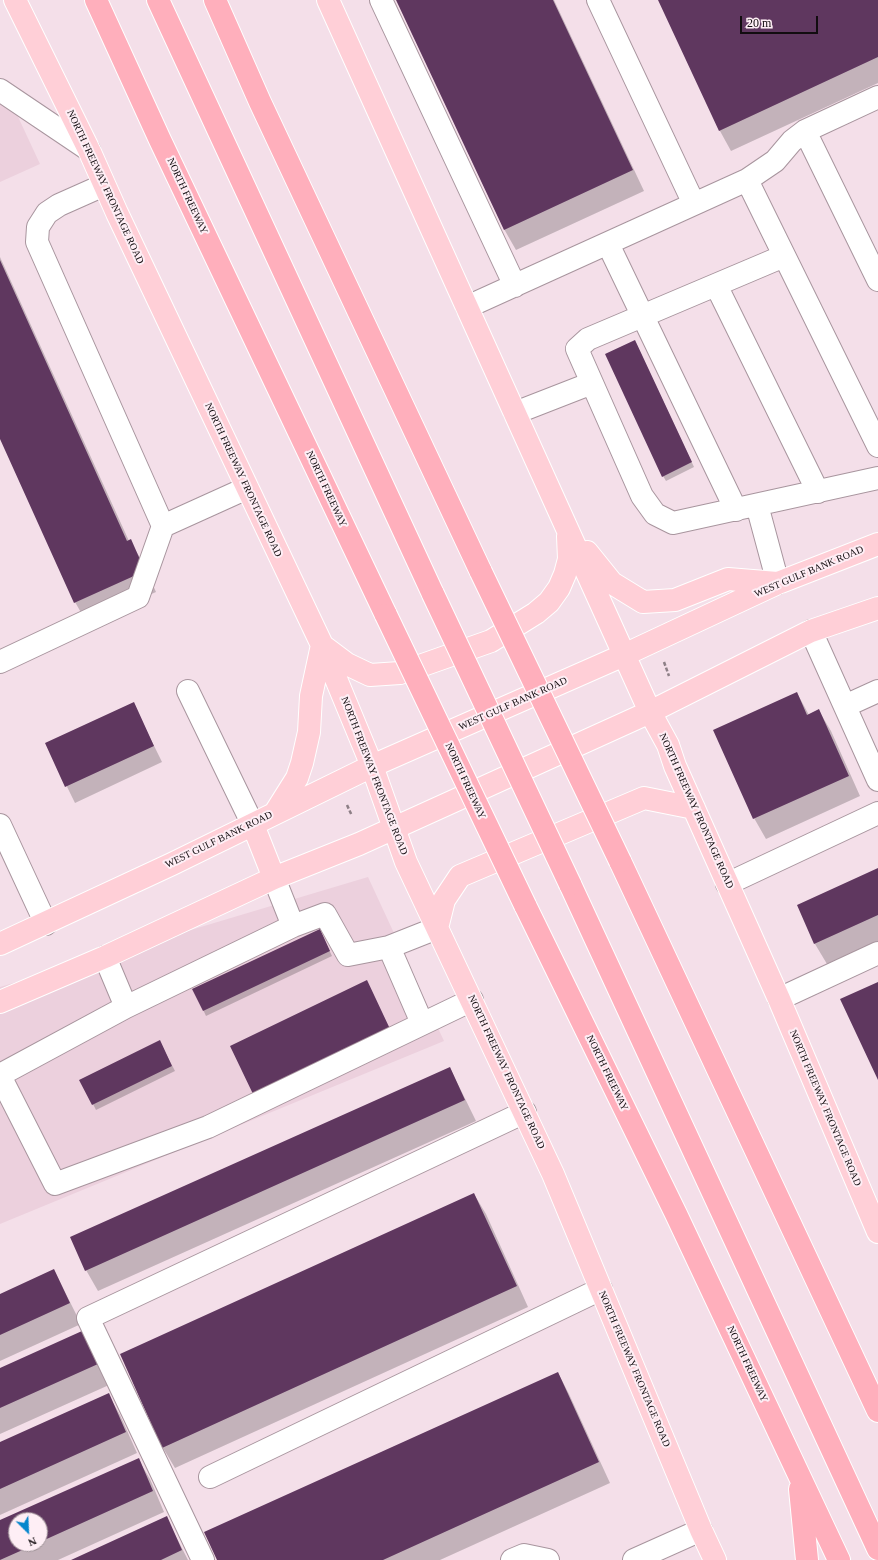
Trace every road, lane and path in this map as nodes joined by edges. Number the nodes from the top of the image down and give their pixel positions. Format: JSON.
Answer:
{"nodes":[{"id":1,"x":16,"y":0,"type":"edge"},
{"id":2,"x":96,"y":0,"type":"edge"},
{"id":3,"x":158,"y":0,"type":"edge"},
{"id":4,"x":215,"y":0,"type":"edge"},
{"id":5,"x":228,"y":0,"type":"edge"},
{"id":6,"x":328,"y":0,"type":"edge"},
{"id":7,"x":381,"y":0,"type":"edge"},
{"id":8,"x":598,"y":0,"type":"edge"},
{"id":9,"x":0,"y":90,"type":"edge"},
{"id":10,"x":260,"y":102,"type":"junction"},
{"id":11,"x":876,"y":102,"type":"edge"},
{"id":12,"x":805,"y":131,"type":"junction"},
{"id":13,"x":89,"y":150,"type":"junction"},
{"id":14,"x":747,"y":180,"type":"junction"},
{"id":15,"x":104,"y":185,"type":"junction"},
{"id":16,"x":694,"y":204,"type":"junction"},
{"id":17,"x":608,"y":244,"type":"junction"},
{"id":18,"x":784,"y":256,"type":"junction"},
{"id":19,"x":878,"y":280,"type":"edge"},
{"id":20,"x":716,"y":285,"type":"junction"},
{"id":21,"x":515,"y":286,"type":"junction"},
{"id":22,"x":467,"y":307,"type":"junction"},
{"id":23,"x":643,"y":316,"type":"junction"},
{"id":24,"x":592,"y":383,"type":"junction"},
{"id":25,"x":516,"y":413,"type":"junction"},
{"id":26,"x":878,"y":446,"type":"edge"},
{"id":27,"x":878,"y":478,"type":"edge"},
{"id":28,"x":247,"y":488,"type":"junction"},
{"id":29,"x":818,"y":492,"type":"junction"},
{"id":30,"x":757,"y":505,"type":"junction"},
{"id":31,"x":736,"y":510,"type":"junction"},
{"id":32,"x":163,"y":526,"type":"junction"},
{"id":33,"x":567,"y":526,"type":"junction"},
{"id":34,"x":878,"y":544,"type":"edge"},
{"id":35,"x":778,"y":583,"type":"junction"},
{"id":36,"x":878,"y":608,"type":"edge"},
{"id":37,"x":811,"y":631,"type":"junction"},
{"id":38,"x":322,"y":645,"type":"junction"},
{"id":39,"x":624,"y":655,"type":"junction"},
{"id":40,"x":663,"y":660,"type":"dead end"},
{"id":41,"x":0,"y":662,"type":"edge"},
{"id":42,"x":671,"y":682,"type":"dead end"},
{"id":43,"x":188,"y":691,"type":"dead end"},
{"id":44,"x":878,"y":691,"type":"edge"},
{"id":45,"x":845,"y":706,"type":"junction"},
{"id":46,"x":650,"y":712,"type":"junction"},
{"id":47,"x":372,"y":766,"type":"junction"},
{"id":48,"x":878,"y":780,"type":"edge"},
{"id":49,"x":694,"y":808,"type":"junction"},
{"id":50,"x":274,"y":813,"type":"junction"},
{"id":51,"x":878,"y":813,"type":"edge"},
{"id":52,"x":0,"y":825,"type":"edge"},
{"id":53,"x":253,"y":825,"type":"junction"},
{"id":54,"x":394,"y":827,"type":"junction"},
{"id":55,"x":5,"y":849,"type":"edge"},
{"id":56,"x":274,"y":878,"type":"junction"},
{"id":57,"x":727,"y":884,"type":"junction"},
{"id":58,"x":46,"y":924,"type":"junction"},
{"id":59,"x":293,"y":926,"type":"junction"},
{"id":60,"x":437,"y":928,"type":"junction"},
{"id":61,"x":0,"y":944,"type":"edge"},
{"id":62,"x":388,"y":947,"type":"junction"},
{"id":63,"x":878,"y":953,"type":"edge"},
{"id":64,"x":105,"y":958,"type":"junction"},
{"id":65,"x":472,"y":1000,"type":"junction"},
{"id":66,"x":779,"y":1000,"type":"junction"},
{"id":67,"x":0,"y":1002,"type":"edge"},
{"id":68,"x":126,"y":1006,"type":"junction"},
{"id":69,"x":422,"y":1023,"type":"junction"},
{"id":70,"x":0,"y":1076,"type":"edge"},
{"id":71,"x":525,"y":1112,"type":"junction"},
{"id":72,"x":878,"y":1232,"type":"edge"},
{"id":73,"x":601,"y":1289,"type":"junction"},
{"id":74,"x":840,"y":1328,"type":"junction"},
{"id":75,"x":878,"y":1396,"type":"edge"},
{"id":76,"x":878,"y":1411,"type":"edge"},
{"id":77,"x":799,"y":1472,"type":"junction"},
{"id":78,"x":210,"y":1477,"type":"dead end"},
{"id":79,"x":701,"y":1530,"type":"junction"},
{"id":80,"x":878,"y":1549,"type":"edge"},
{"id":81,"x":203,"y":1560,"type":"edge"},
{"id":82,"x":512,"y":1560,"type":"edge"},
{"id":83,"x":548,"y":1560,"type":"edge"},
{"id":84,"x":634,"y":1560,"type":"edge"},
{"id":85,"x":715,"y":1560,"type":"edge"},
{"id":86,"x":807,"y":1560,"type":"edge"},
{"id":87,"x":839,"y":1560,"type":"edge"}],
"edges":[{"from":1,"to":13,"type":"main road","name":"NORTH FREEWAY FRONTAGE ROAD"},
{"from":2,"to":77,"type":"highway","name":"NORTH FREEWAY","bridge":true},
{"from":3,"to":80,"type":"highway","bridge":true},
{"from":4,"to":10,"type":"highway"},
{"from":5,"to":10,"type":"highway"},
{"from":6,"to":22,"type":"main road","name":"NORTH FREEWAY FRONTAGE ROAD"},
{"from":7,"to":21,"type":"street"},
{"from":8,"to":16,"type":"street"},
{"from":9,"to":13,"type":"street"},
{"from":10,"to":74,"type":"highway","bridge":true},
{"from":11,"to":12,"type":"street"},
{"from":12,"to":14,"type":"street"},
{"from":12,"to":19,"type":"street"},
{"from":13,"to":15,"type":"main road","name":"NORTH FREEWAY FRONTAGE ROAD"},
{"from":14,"to":16,"type":"street"},
{"from":14,"to":18,"type":"street"},
{"from":15,"to":28,"type":"main road","name":"NORTH FREEWAY FRONTAGE ROAD"},
{"from":15,"to":32,"type":"street"},
{"from":16,"to":17,"type":"street"},
{"from":17,"to":21,"type":"street"},
{"from":17,"to":23,"type":"street"},
{"from":18,"to":20,"type":"street"},
{"from":18,"to":26,"type":"street"},
{"from":20,"to":23,"type":"street"},
{"from":20,"to":29,"type":"street"},
{"from":21,"to":22,"type":"street"},
{"from":22,"to":25,"type":"main road","name":"NORTH FREEWAY FRONTAGE ROAD"},
{"from":23,"to":24,"type":"street"},
{"from":23,"to":31,"type":"street"},
{"from":24,"to":25,"type":"street"},
{"from":24,"to":31,"type":"street"},
{"from":25,"to":33,"type":"main road","name":"NORTH FREEWAY FRONTAGE ROAD"},
{"from":27,"to":29,"type":"street"},
{"from":28,"to":32,"type":"street"},
{"from":28,"to":38,"type":"main road","name":"NORTH FREEWAY FRONTAGE ROAD"},
{"from":29,"to":30,"type":"street"},
{"from":30,"to":31,"type":"street"},
{"from":30,"to":35,"type":"street"},
{"from":32,"to":41,"type":"street"},
{"from":33,"to":35,"type":"main road"},
{"from":33,"to":38,"type":"main road"},
{"from":33,"to":39,"type":"main road","name":"NORTH FREEWAY FRONTAGE ROAD"},
{"from":34,"to":35,"type":"main road","name":"WEST GULF BANK ROAD"},
{"from":35,"to":39,"type":"main road","name":"WEST GULF BANK ROAD"},
{"from":36,"to":37,"type":"main road"},
{"from":37,"to":45,"type":"street"},
{"from":37,"to":46,"type":"main road"},
{"from":38,"to":47,"type":"main road","name":"NORTH FREEWAY FRONTAGE ROAD"},
{"from":38,"to":50,"type":"main road"},
{"from":39,"to":46,"type":"main road","name":"NORTH FREEWAY FRONTAGE ROAD"},
{"from":39,"to":47,"type":"main road","name":"WEST GULF BANK ROAD"},
{"from":40,"to":42,"type":"path"},
{"from":43,"to":53,"type":"street"},
{"from":44,"to":45,"type":"street"},
{"from":45,"to":48,"type":"street"},
{"from":46,"to":49,"type":"main road","name":"NORTH FREEWAY FRONTAGE ROAD"},
{"from":46,"to":54,"type":"main road"},
{"from":47,"to":50,"type":"main road","name":"WEST GULF BANK ROAD"},
{"from":47,"to":54,"type":"main road","name":"NORTH FREEWAY FRONTAGE ROAD"},
{"from":49,"to":57,"type":"main road","name":"NORTH FREEWAY FRONTAGE ROAD"},
{"from":49,"to":60,"type":"main road"},
{"from":50,"to":53,"type":"main road","name":"WEST GULF BANK ROAD"},
{"from":51,"to":57,"type":"street"},
{"from":52,"to":55,"type":"street"},
{"from":53,"to":56,"type":"main road"},
{"from":53,"to":58,"type":"main road","name":"WEST GULF BANK ROAD"},
{"from":54,"to":56,"type":"main road"},
{"from":54,"to":60,"type":"main road","name":"NORTH FREEWAY FRONTAGE ROAD"},
{"from":55,"to":58,"type":"street"},
{"from":56,"to":59,"type":"street"},
{"from":56,"to":64,"type":"main road"},
{"from":57,"to":66,"type":"main road","name":"NORTH FREEWAY FRONTAGE ROAD"},
{"from":58,"to":61,"type":"main road","name":"WEST GULF BANK ROAD"},
{"from":59,"to":62,"type":"street"},
{"from":59,"to":68,"type":"street"},
{"from":60,"to":62,"type":"street"},
{"from":60,"to":65,"type":"main road","name":"NORTH FREEWAY FRONTAGE ROAD"},
{"from":62,"to":69,"type":"street"},
{"from":63,"to":66,"type":"street"},
{"from":64,"to":67,"type":"main road"},
{"from":64,"to":68,"type":"street"},
{"from":65,"to":69,"type":"street"},
{"from":65,"to":71,"type":"main road","name":"NORTH FREEWAY FRONTAGE ROAD"},
{"from":66,"to":72,"type":"main road","name":"NORTH FREEWAY FRONTAGE ROAD"},
{"from":68,"to":70,"type":"street"},
{"from":69,"to":70,"type":"street"},
{"from":71,"to":73,"type":"main road","name":"NORTH FREEWAY FRONTAGE ROAD"},
{"from":71,"to":81,"type":"street"},
{"from":73,"to":78,"type":"street"},
{"from":73,"to":79,"type":"main road","name":"NORTH FREEWAY FRONTAGE ROAD"},
{"from":74,"to":75,"type":"highway"},
{"from":74,"to":76,"type":"highway"},
{"from":77,"to":86,"type":"highway"},
{"from":77,"to":87,"type":"highway","name":"NORTH FREEWAY"},
{"from":79,"to":84,"type":"street"},
{"from":79,"to":85,"type":"main road","name":"NORTH FREEWAY FRONTAGE ROAD"},
{"from":82,"to":83,"type":"street"}]}
